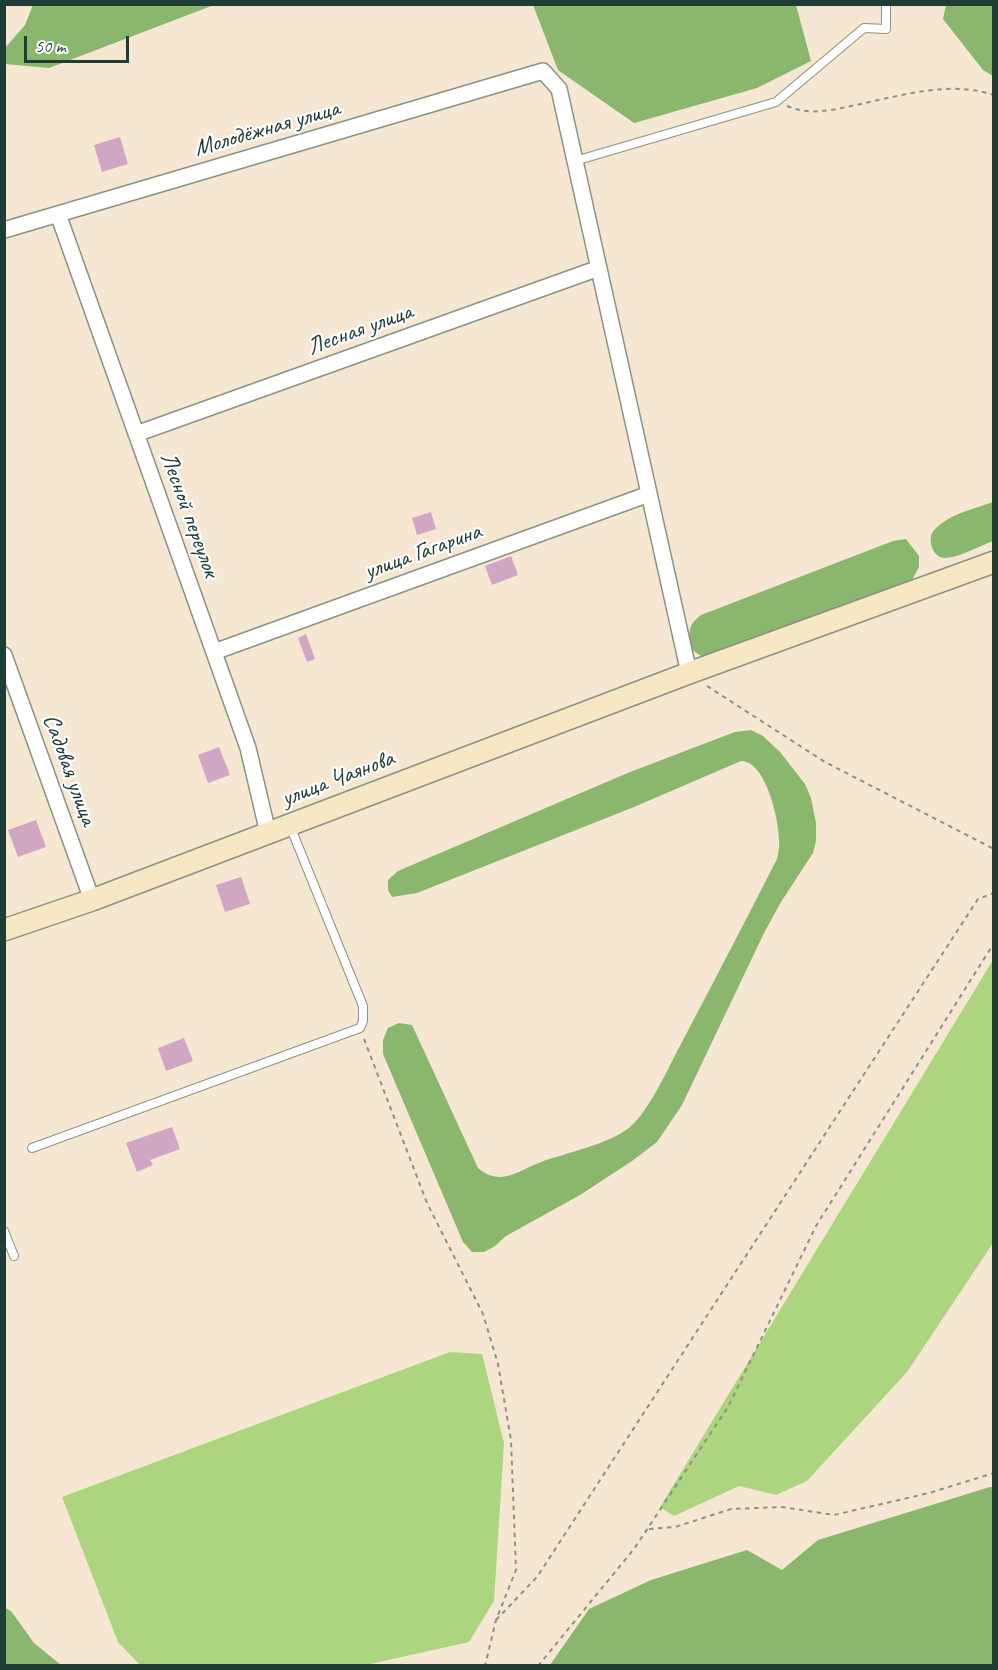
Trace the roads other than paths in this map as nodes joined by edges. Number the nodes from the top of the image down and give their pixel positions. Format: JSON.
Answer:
{"nodes":[{"id":1,"x":886,"y":4,"type":"edge"},
{"id":2,"x":575,"y":161,"type":"junction"},
{"id":3,"x":58,"y":214,"type":"junction"},
{"id":4,"x":4,"y":230,"type":"edge"},
{"id":5,"x":599,"y":268,"type":"junction"},
{"id":6,"x":136,"y":434,"type":"junction"},
{"id":7,"x":648,"y":494,"type":"junction"},
{"id":8,"x":993,"y":562,"type":"edge"},
{"id":9,"x":213,"y":652,"type":"junction"},
{"id":10,"x":4,"y":655,"type":"edge"},
{"id":11,"x":689,"y":673,"type":"junction"},
{"id":12,"x":290,"y":825,"type":"junction"},
{"id":13,"x":268,"y":834,"type":"junction"},
{"id":14,"x":92,"y":900,"type":"junction"},
{"id":15,"x":4,"y":930,"type":"edge"},
{"id":16,"x":32,"y":1148,"type":"dead end"},
{"id":17,"x":4,"y":1232,"type":"edge"},
{"id":18,"x":14,"y":1256,"type":"dead end"}],
"edges":[{"from":1,"to":2,"type":"lane"},
{"from":2,"to":3,"type":"street","name":"Молодёжная улица"},
{"from":2,"to":5,"type":"street"},
{"from":3,"to":4,"type":"street","name":"Молодёжная улица"},
{"from":3,"to":6,"type":"street","name":"Лесной переулок"},
{"from":5,"to":6,"type":"street","name":"Лесная улица"},
{"from":5,"to":7,"type":"street"},
{"from":6,"to":9,"type":"street","name":"Лесной переулок"},
{"from":7,"to":9,"type":"street","name":"улица Гагарина"},
{"from":7,"to":11,"type":"street"},
{"from":8,"to":11,"type":"street","name":"улица Чаянова"},
{"from":9,"to":13,"type":"street","name":"Лесной переулок"},
{"from":10,"to":14,"type":"street","name":"Садовая улица"},
{"from":11,"to":12,"type":"street","name":"улица Чаянова"},
{"from":12,"to":13,"type":"street","name":"улица Чаянова"},
{"from":12,"to":16,"type":"lane"},
{"from":13,"to":14,"type":"street","name":"улица Чаянова"},
{"from":14,"to":15,"type":"street","name":"улица Чаянова"},
{"from":17,"to":18,"type":"lane"}]}
